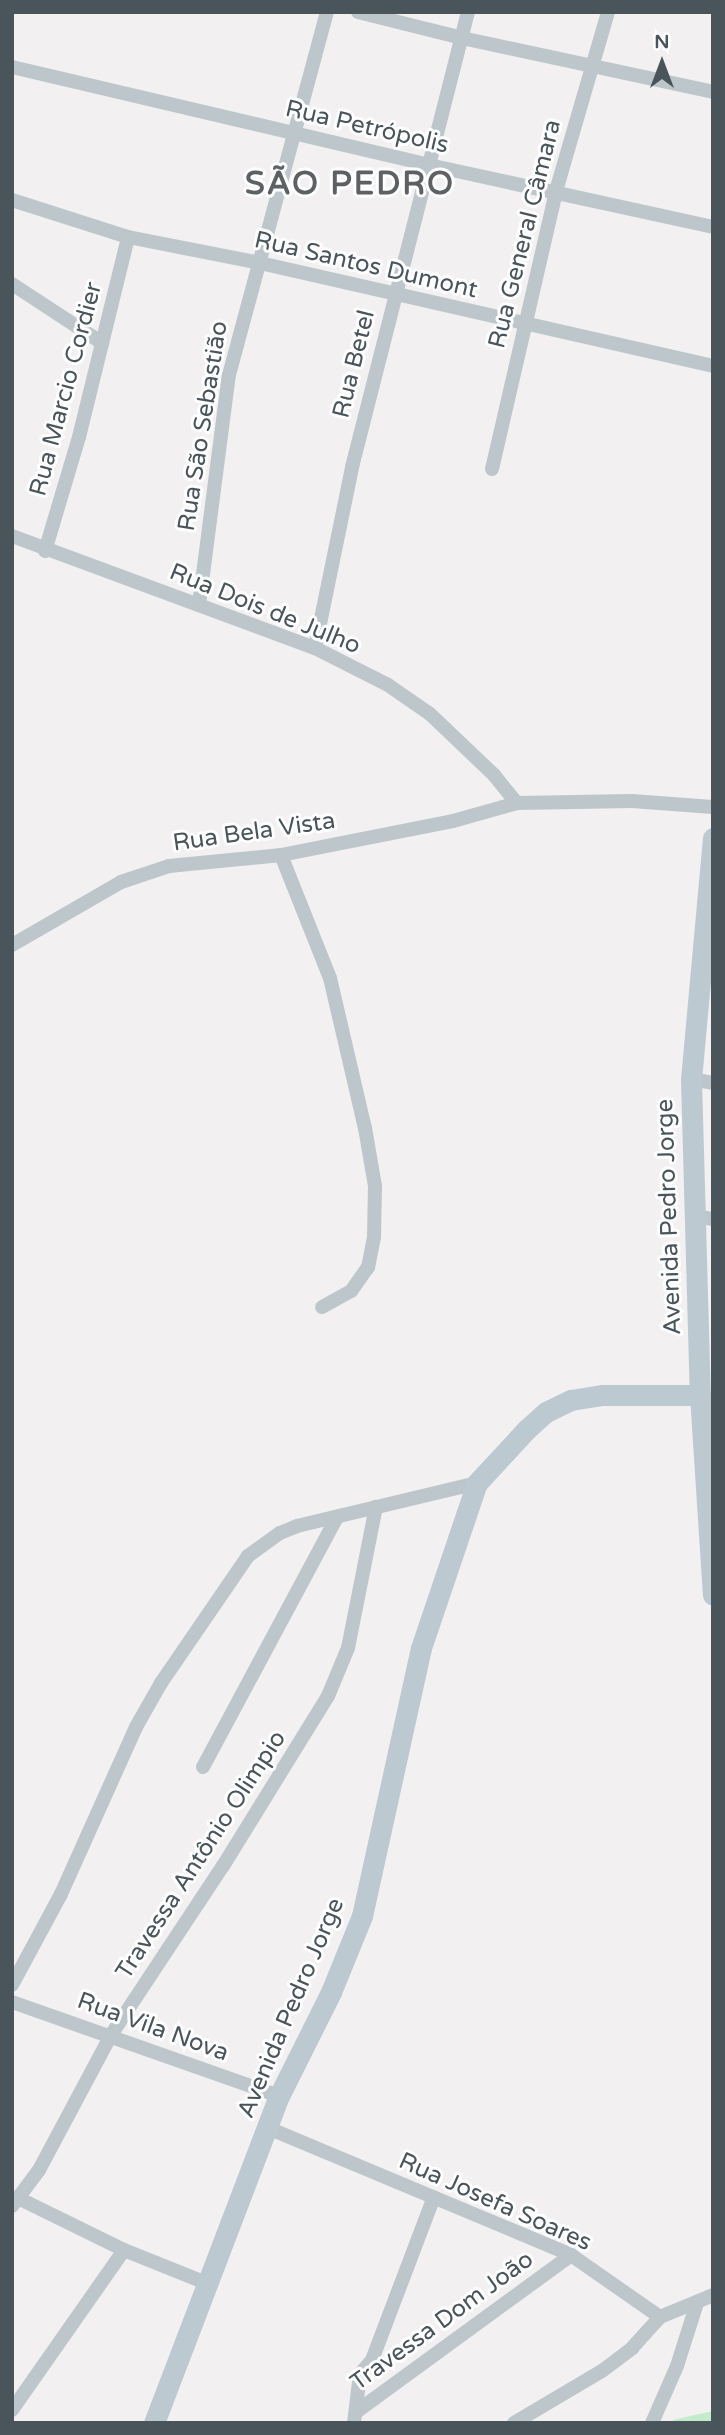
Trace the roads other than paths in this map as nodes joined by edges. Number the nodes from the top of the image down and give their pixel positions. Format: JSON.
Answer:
{"nodes":[{"id":1,"x":327,"y":12,"type":"edge"},
{"id":2,"x":358,"y":12,"type":"edge"},
{"id":3,"x":468,"y":12,"type":"edge"},
{"id":4,"x":608,"y":12,"type":"edge"},
{"id":5,"x":462,"y":38,"type":"junction"},
{"id":6,"x":12,"y":67,"type":"edge"},
{"id":7,"x":592,"y":68,"type":"junction"},
{"id":8,"x":713,"y":92,"type":"edge"},
{"id":9,"x":296,"y":134,"type":"junction"},
{"id":10,"x":429,"y":165,"type":"junction"},
{"id":11,"x":556,"y":191,"type":"junction"},
{"id":12,"x":12,"y":200,"type":"edge"},
{"id":13,"x":713,"y":227,"type":"edge"},
{"id":14,"x":128,"y":237,"type":"junction"},
{"id":15,"x":260,"y":263,"type":"junction"},
{"id":16,"x":12,"y":284,"type":"edge"},
{"id":17,"x":395,"y":295,"type":"junction"},
{"id":18,"x":526,"y":326,"type":"junction"},
{"id":19,"x":102,"y":343,"type":"junction"},
{"id":20,"x":713,"y":366,"type":"edge"},
{"id":21,"x":492,"y":469,"type":"dead end"},
{"id":22,"x":12,"y":536,"type":"edge"},
{"id":23,"x":46,"y":551,"type":"junction"},
{"id":24,"x":199,"y":605,"type":"junction"},
{"id":25,"x":315,"y":648,"type":"junction"},
{"id":26,"x":517,"y":803,"type":"junction"},
{"id":27,"x":713,"y":807,"type":"edge"},
{"id":28,"x":713,"y":838,"type":"edge"},
{"id":29,"x":281,"y":855,"type":"junction"},
{"id":30,"x":709,"y":941,"type":"edge"},
{"id":31,"x":12,"y":945,"type":"edge"},
{"id":32,"x":691,"y":1079,"type":"junction"},
{"id":33,"x":713,"y":1083,"type":"edge"},
{"id":34,"x":705,"y":1217,"type":"edge"},
{"id":35,"x":322,"y":1307,"type":"dead end"},
{"id":36,"x":706,"y":1395,"type":"edge"},
{"id":37,"x":477,"y":1483,"type":"junction"},
{"id":38,"x":376,"y":1507,"type":"junction"},
{"id":39,"x":337,"y":1517,"type":"junction"},
{"id":40,"x":710,"y":1546,"type":"edge"},
{"id":41,"x":713,"y":1595,"type":"edge"},
{"id":42,"x":203,"y":1767,"type":"dead end"},
{"id":43,"x":12,"y":1985,"type":"edge"},
{"id":44,"x":12,"y":2002,"type":"edge"},
{"id":45,"x":111,"y":2035,"type":"junction"},
{"id":46,"x":279,"y":2096,"type":"junction"},
{"id":47,"x":268,"y":2128,"type":"junction"},
{"id":48,"x":434,"y":2197,"type":"junction"},
{"id":49,"x":15,"y":2202,"type":"edge"},
{"id":50,"x":124,"y":2250,"type":"junction"},
{"id":51,"x":571,"y":2255,"type":"junction"},
{"id":52,"x":206,"y":2283,"type":"junction"},
{"id":53,"x":713,"y":2295,"type":"edge"},
{"id":54,"x":697,"y":2303,"type":"junction"},
{"id":55,"x":660,"y":2316,"type":"junction"},
{"id":56,"x":12,"y":2410,"type":"edge"},
{"id":57,"x":355,"y":2417,"type":"edge"},
{"id":58,"x":154,"y":2423,"type":"edge"},
{"id":59,"x":514,"y":2423,"type":"edge"},
{"id":60,"x":652,"y":2423,"type":"edge"}],
"edges":[{"from":1,"to":9,"type":"street","name":"Rua São Sebastião"},
{"from":2,"to":5,"type":"street"},
{"from":3,"to":5,"type":"street","name":"Rua Betel"},
{"from":4,"to":7,"type":"street","name":"Rua General Câmara"},
{"from":5,"to":7,"type":"street"},
{"from":5,"to":10,"type":"street","name":"Rua Betel"},
{"from":6,"to":9,"type":"street","name":"Rua Petrópolis"},
{"from":7,"to":8,"type":"street"},
{"from":7,"to":11,"type":"street","name":"Rua General Câmara"},
{"from":9,"to":10,"type":"street","name":"Rua Petrópolis"},
{"from":9,"to":15,"type":"street","name":"Rua São Sebastião"},
{"from":10,"to":11,"type":"street","name":"Rua Petrópolis"},
{"from":10,"to":17,"type":"street","name":"Rua Betel"},
{"from":11,"to":13,"type":"street","name":"Rua Petrópolis"},
{"from":11,"to":18,"type":"street","name":"Rua General Câmara"},
{"from":12,"to":14,"type":"street","name":"Rua Santos Dumont"},
{"from":14,"to":15,"type":"street","name":"Rua Santos Dumont"},
{"from":14,"to":19,"type":"street","name":"Rua Marcio Cordier"},
{"from":15,"to":17,"type":"street","name":"Rua Santos Dumont"},
{"from":15,"to":24,"type":"street","name":"Rua São Sebastião"},
{"from":16,"to":19,"type":"street"},
{"from":17,"to":18,"type":"street","name":"Rua Santos Dumont"},
{"from":17,"to":25,"type":"street","name":"Rua Betel"},
{"from":18,"to":20,"type":"street","name":"Rua Santos Dumont"},
{"from":18,"to":21,"type":"street","name":"Rua General Câmara"},
{"from":19,"to":23,"type":"street","name":"Rua Marcio Cordier"},
{"from":22,"to":23,"type":"street","name":"Rua Dois de Julho"},
{"from":23,"to":24,"type":"street","name":"Rua Dois de Julho"},
{"from":24,"to":25,"type":"street","name":"Rua Dois de Julho"},
{"from":25,"to":26,"type":"street","name":"Rua Dois de Julho"},
{"from":26,"to":27,"type":"street"},
{"from":26,"to":29,"type":"street","name":"Rua Bela Vista"},
{"from":28,"to":30,"type":"street","name":"Avenida Pedro Jorge"},
{"from":29,"to":31,"type":"street","name":"Rua Bela Vista"},
{"from":29,"to":35,"type":"street"},
{"from":30,"to":32,"type":"street","name":"Avenida Pedro Jorge"},
{"from":32,"to":33,"type":"street"},
{"from":32,"to":34,"type":"street","name":"Avenida Pedro Jorge"},
{"from":34,"to":36,"type":"street","name":"Avenida Pedro Jorge"},
{"from":36,"to":37,"type":"street"},
{"from":36,"to":40,"type":"street","name":"Avenida Pedro Jorge"},
{"from":37,"to":38,"type":"street"},
{"from":37,"to":46,"type":"street","name":"Avenida Pedro Jorge"},
{"from":38,"to":39,"type":"street"},
{"from":38,"to":45,"type":"street","name":"Travessa Antônio Olimpio"},
{"from":39,"to":42,"type":"street"},
{"from":39,"to":43,"type":"street"},
{"from":40,"to":41,"type":"street","name":"Avenida Pedro Jorge"},
{"from":44,"to":45,"type":"street","name":"Rua Vila Nova"},
{"from":45,"to":46,"type":"street","name":"Rua Vila Nova"},
{"from":45,"to":49,"type":"street","name":"Travessa Antônio Olimpio"},
{"from":46,"to":47,"type":"street","name":"Avenida Pedro Jorge"},
{"from":47,"to":48,"type":"street","name":"Rua Josefa Soares"},
{"from":47,"to":52,"type":"street","name":"Avenida Pedro Jorge"},
{"from":48,"to":51,"type":"street","name":"Rua Josefa Soares"},
{"from":48,"to":57,"type":"street","name":"Travessa Dom João"},
{"from":49,"to":50,"type":"street"},
{"from":50,"to":52,"type":"street"},
{"from":50,"to":56,"type":"street"},
{"from":51,"to":55,"type":"street","name":"Rua Josefa Soares"},
{"from":51,"to":57,"type":"street","name":"Travessa Dom João"},
{"from":52,"to":58,"type":"street","name":"Avenida Pedro Jorge"},
{"from":53,"to":54,"type":"street"},
{"from":54,"to":55,"type":"street"},
{"from":54,"to":60,"type":"street"},
{"from":55,"to":59,"type":"street"}]}
